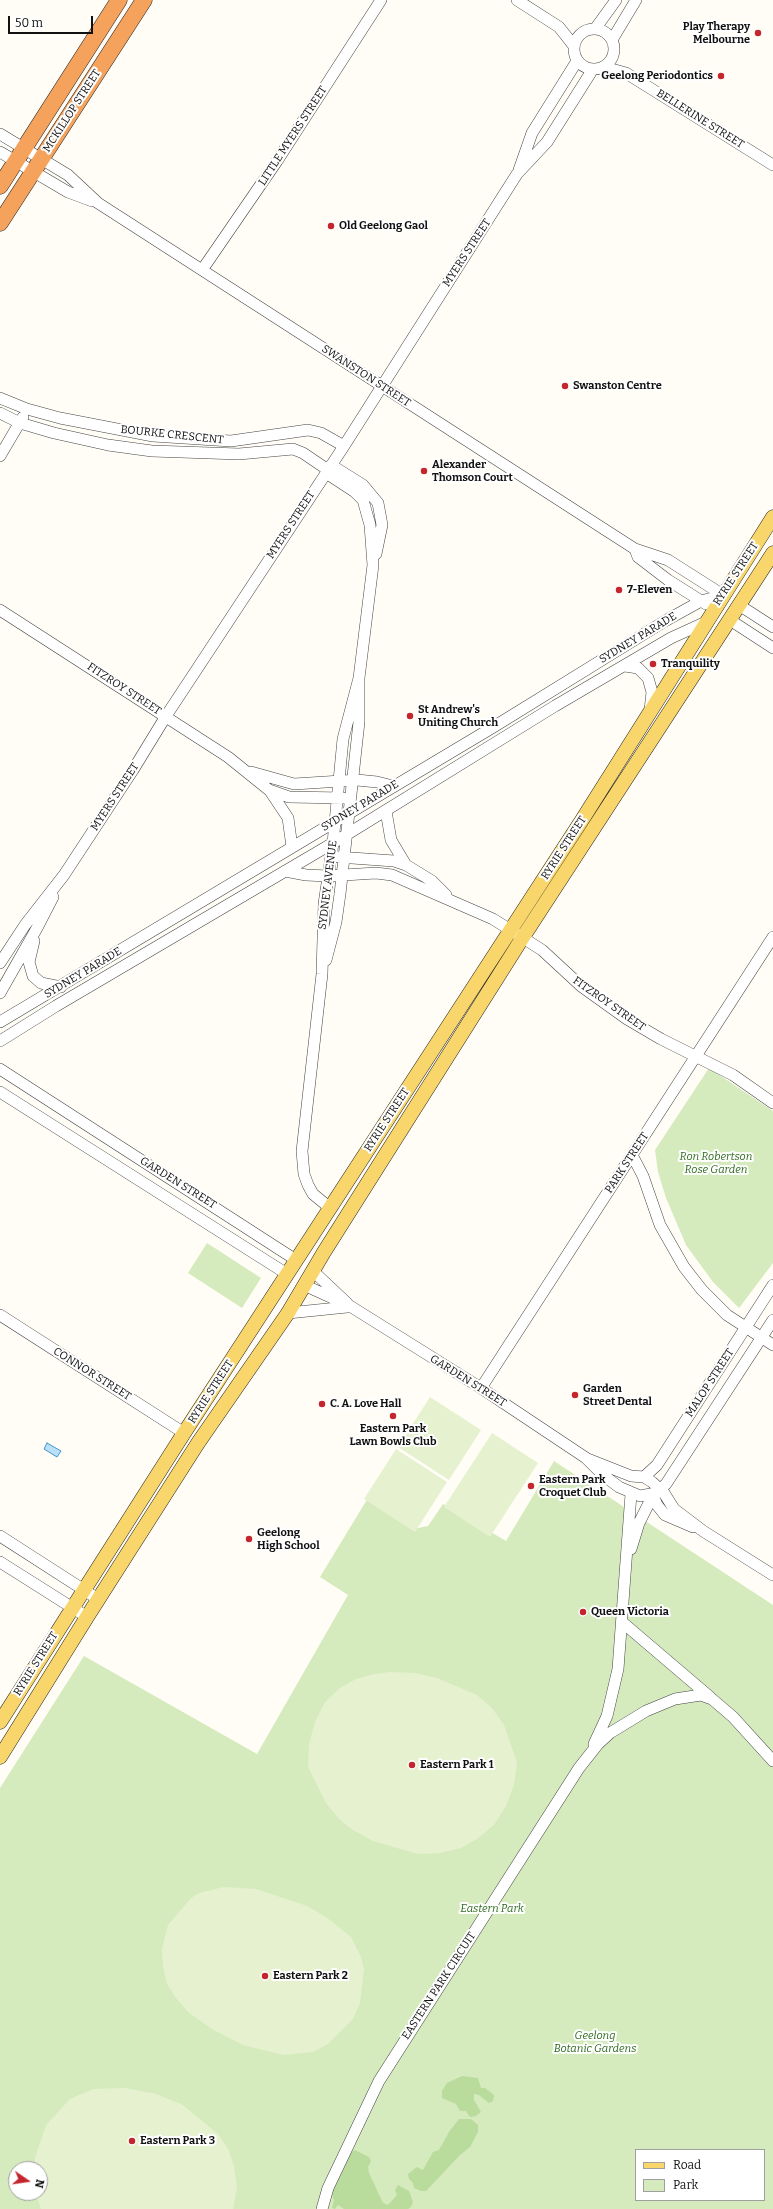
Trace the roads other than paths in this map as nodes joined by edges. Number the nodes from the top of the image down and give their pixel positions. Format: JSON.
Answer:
{"nodes":[{"id":1,"x":119,"y":0,"type":"edge"},
{"id":2,"x":144,"y":0,"type":"edge"},
{"id":3,"x":381,"y":0,"type":"edge"},
{"id":4,"x":518,"y":0,"type":"edge"},
{"id":5,"x":616,"y":0,"type":"edge"},
{"id":6,"x":636,"y":0,"type":"edge"},
{"id":7,"x":559,"y":27,"type":"junction"},
{"id":8,"x":590,"y":30,"type":"junction"},
{"id":9,"x":612,"y":40,"type":"junction"},
{"id":10,"x":574,"y":46,"type":"junction"},
{"id":11,"x":613,"y":54,"type":"junction"},
{"id":12,"x":577,"y":60,"type":"junction"},
{"id":13,"x":598,"y":68,"type":"junction"},
{"id":14,"x":626,"y":73,"type":"junction"},
{"id":15,"x":0,"y":134,"type":"edge"},
{"id":16,"x":0,"y":152,"type":"edge"},
{"id":17,"x":20,"y":155,"type":"junction"},
{"id":18,"x":772,"y":161,"type":"edge"},
{"id":19,"x":37,"y":165,"type":"junction"},
{"id":20,"x":517,"y":174,"type":"junction"},
{"id":21,"x":0,"y":186,"type":"edge"},
{"id":22,"x":0,"y":223,"type":"edge"},
{"id":23,"x":202,"y":270,"type":"junction"},
{"id":24,"x":382,"y":386,"type":"junction"},
{"id":25,"x":0,"y":398,"type":"edge"},
{"id":26,"x":27,"y":409,"type":"junction"},
{"id":27,"x":0,"y":413,"type":"edge"},
{"id":28,"x":79,"y":421,"type":"junction"},
{"id":29,"x":20,"y":423,"type":"junction"},
{"id":30,"x":75,"y":437,"type":"junction"},
{"id":31,"x":344,"y":446,"type":"junction"},
{"id":32,"x":0,"y":456,"type":"edge"},
{"id":33,"x":328,"y":469,"type":"junction"},
{"id":34,"x":379,"y":507,"type":"junction"},
{"id":35,"x":367,"y":511,"type":"junction"},
{"id":36,"x":773,"y":517,"type":"edge"},
{"id":37,"x":635,"y":549,"type":"junction"},
{"id":38,"x":773,"y":553,"type":"edge"},
{"id":39,"x":373,"y":565,"type":"junction"},
{"id":40,"x":723,"y":595,"type":"junction"},
{"id":41,"x":701,"y":601,"type":"junction"},
{"id":42,"x":739,"y":605,"type":"junction"},
{"id":43,"x":714,"y":609,"type":"junction"},
{"id":44,"x":0,"y":610,"type":"edge"},
{"id":45,"x":730,"y":620,"type":"junction"},
{"id":46,"x":706,"y":622,"type":"junction"},
{"id":47,"x":773,"y":627,"type":"edge"},
{"id":48,"x":773,"y":648,"type":"edge"},
{"id":49,"x":625,"y":666,"type":"junction"},
{"id":50,"x":359,"y":678,"type":"junction"},
{"id":51,"x":650,"y":711,"type":"junction"},
{"id":52,"x":166,"y":716,"type":"junction"},
{"id":53,"x":247,"y":770,"type":"junction"},
{"id":54,"x":352,"y":781,"type":"junction"},
{"id":55,"x":338,"y":782,"type":"junction"},
{"id":56,"x":394,"y":786,"type":"junction"},
{"id":57,"x":269,"y":790,"type":"junction"},
{"id":58,"x":337,"y":798,"type":"junction"},
{"id":59,"x":350,"y":798,"type":"junction"},
{"id":60,"x":386,"y":811,"type":"junction"},
{"id":61,"x":349,"y":812,"type":"junction"},
{"id":62,"x":335,"y":820,"type":"junction"},
{"id":63,"x":346,"y":835,"type":"junction"},
{"id":64,"x":333,"y":843,"type":"junction"},
{"id":65,"x":292,"y":847,"type":"junction"},
{"id":66,"x":331,"y":856,"type":"junction"},
{"id":67,"x":344,"y":857,"type":"junction"},
{"id":68,"x":406,"y":865,"type":"junction"},
{"id":69,"x":285,"y":871,"type":"junction"},
{"id":70,"x":64,"y":875,"type":"junction"},
{"id":71,"x":342,"y":875,"type":"junction"},
{"id":72,"x":328,"y":876,"type":"junction"},
{"id":73,"x":450,"y":899,"type":"junction"},
{"id":74,"x":37,"y":928,"type":"junction"},
{"id":75,"x":517,"y":933,"type":"junction"},
{"id":76,"x":773,"y":937,"type":"edge"},
{"id":77,"x":0,"y":963,"type":"edge"},
{"id":78,"x":322,"y":974,"type":"junction"},
{"id":79,"x":61,"y":987,"type":"junction"},
{"id":80,"x":0,"y":993,"type":"edge"},
{"id":81,"x":0,"y":1022,"type":"edge"},
{"id":82,"x":0,"y":1041,"type":"edge"},
{"id":83,"x":696,"y":1056,"type":"junction"},
{"id":84,"x":0,"y":1069,"type":"edge"},
{"id":85,"x":10,"y":1076,"type":"junction"},
{"id":86,"x":0,"y":1092,"type":"edge"},
{"id":87,"x":773,"y":1103,"type":"edge"},
{"id":88,"x":130,"y":1153,"type":"junction"},
{"id":89,"x":632,"y":1155,"type":"junction"},
{"id":90,"x":120,"y":1168,"type":"junction"},
{"id":91,"x":330,"y":1208,"type":"junction"},
{"id":92,"x":222,"y":1211,"type":"junction"},
{"id":93,"x":211,"y":1227,"type":"junction"},
{"id":94,"x":296,"y":1260,"type":"junction"},
{"id":95,"x":312,"y":1271,"type":"junction"},
{"id":96,"x":287,"y":1274,"type":"junction"},
{"id":97,"x":304,"y":1285,"type":"junction"},
{"id":98,"x":773,"y":1286,"type":"edge"},
{"id":99,"x":350,"y":1306,"type":"junction"},
{"id":100,"x":288,"y":1313,"type":"junction"},
{"id":101,"x":0,"y":1315,"type":"edge"},
{"id":102,"x":773,"y":1320,"type":"edge"},
{"id":103,"x":745,"y":1328,"type":"junction"},
{"id":104,"x":762,"y":1338,"type":"junction"},
{"id":105,"x":773,"y":1345,"type":"edge"},
{"id":106,"x":481,"y":1388,"type":"junction"},
{"id":107,"x":702,"y":1396,"type":"junction"},
{"id":108,"x":718,"y":1406,"type":"junction"},
{"id":109,"x":184,"y":1433,"type":"junction"},
{"id":110,"x":198,"y":1443,"type":"junction"},
{"id":111,"x":586,"y":1458,"type":"junction"},
{"id":112,"x":644,"y":1478,"type":"junction"},
{"id":113,"x":657,"y":1492,"type":"junction"},
{"id":114,"x":631,"y":1494,"type":"junction"},
{"id":115,"x":0,"y":1536,"type":"edge"},
{"id":116,"x":628,"y":1559,"type":"junction"},
{"id":117,"x":0,"y":1562,"type":"edge"},
{"id":118,"x":773,"y":1575,"type":"edge"},
{"id":119,"x":83,"y":1589,"type":"junction"},
{"id":120,"x":98,"y":1599,"type":"junction"},
{"id":121,"x":71,"y":1607,"type":"junction"},
{"id":122,"x":86,"y":1617,"type":"junction"},
{"id":123,"x":622,"y":1622,"type":"junction"},
{"id":124,"x":712,"y":1699,"type":"junction"},
{"id":125,"x":0,"y":1722,"type":"edge"},
{"id":126,"x":589,"y":1754,"type":"junction"},
{"id":127,"x":0,"y":1757,"type":"edge"},
{"id":128,"x":773,"y":1761,"type":"edge"},
{"id":129,"x":322,"y":2209,"type":"edge"}],
"edges":[{"from":1,"to":17,"type":"highway","name":"MCKILLOP STREET"},
{"from":2,"to":19,"type":"highway","name":"MCKILLOP STREET"},
{"from":3,"to":23,"type":"street","name":"LITTLE MYERS STREET"},
{"from":4,"to":7,"type":"street"},
{"from":5,"to":8,"type":"street"},
{"from":6,"to":9,"type":"street"},
{"from":7,"to":8,"type":"street"},
{"from":7,"to":10,"type":"street"},
{"from":8,"to":9,"type":"street"},
{"from":8,"to":10,"type":"street"},
{"from":9,"to":11,"type":"street"},
{"from":10,"to":12,"type":"street"},
{"from":11,"to":13,"type":"street"},
{"from":11,"to":14,"type":"street","name":"BELLERINE STREET"},
{"from":12,"to":13,"type":"street"},
{"from":12,"to":20,"type":"street","name":"MYERS STREET"},
{"from":13,"to":14,"type":"street","name":"BELLERINE STREET"},
{"from":13,"to":20,"type":"street","name":"MYERS STREET"},
{"from":14,"to":18,"type":"street","name":"BELLERINE STREET"},
{"from":15,"to":17,"type":"street","name":"SWANSTON STREET"},
{"from":16,"to":17,"type":"street","name":"SWANSTON STREET"},
{"from":17,"to":19,"type":"street","name":"SWANSTON STREET"},
{"from":17,"to":19,"type":"street","name":"SWANSTON STREET"},
{"from":17,"to":21,"type":"highway","name":"MCKILLOP STREET"},
{"from":19,"to":22,"type":"highway","name":"MCKILLOP STREET"},
{"from":19,"to":23,"type":"street","name":"SWANSTON STREET"},
{"from":20,"to":24,"type":"street","name":"MYERS STREET"},
{"from":23,"to":24,"type":"street","name":"SWANSTON STREET"},
{"from":24,"to":31,"type":"street","name":"MYERS STREET"},
{"from":24,"to":37,"type":"street","name":"SWANSTON STREET"},
{"from":25,"to":26,"type":"street","name":"BOURKE CRESCENT"},
{"from":26,"to":28,"type":"street","name":"BOURKE CRESCENT"},
{"from":26,"to":29,"type":"street"},
{"from":27,"to":29,"type":"street","name":"BOURKE CRESCENT"},
{"from":28,"to":30,"type":"street"},
{"from":28,"to":31,"type":"street","name":"BOURKE CRESCENT"},
{"from":29,"to":30,"type":"street","name":"BOURKE CRESCENT"},
{"from":29,"to":32,"type":"street"},
{"from":30,"to":33,"type":"street","name":"BOURKE CRESCENT"},
{"from":31,"to":33,"type":"street","name":"MYERS STREET"},
{"from":33,"to":34,"type":"street","name":"SYDNEY AVENUE"},
{"from":33,"to":35,"type":"street","name":"SYDNEY AVENUE"},
{"from":33,"to":52,"type":"street","name":"MYERS STREET"},
{"from":34,"to":35,"type":"street"},
{"from":34,"to":39,"type":"street","name":"SYDNEY AVENUE"},
{"from":35,"to":39,"type":"street","name":"SYDNEY AVENUE"},
{"from":36,"to":40,"type":"main road","name":"RYRIE STREET"},
{"from":37,"to":40,"type":"street","name":"SWANSTON STREET"},
{"from":37,"to":41,"type":"street","name":"SWANSTON STREET"},
{"from":38,"to":42,"type":"main road","name":"RYRIE STREET"},
{"from":39,"to":50,"type":"street","name":"SYDNEY AVENUE"},
{"from":40,"to":41,"type":"street","name":"SYDNEY PARADE"},
{"from":40,"to":42,"type":"main road","name":"SWANSTON STREET"},
{"from":40,"to":43,"type":"main road","name":"RYRIE STREET"},
{"from":41,"to":43,"type":"street","name":"SWANSTON STREET"},
{"from":41,"to":56,"type":"street","name":"SYDNEY PARADE"},
{"from":42,"to":45,"type":"main road","name":"RYRIE STREET"},
{"from":42,"to":47,"type":"street","name":"SWANSTON STREET"},
{"from":43,"to":45,"type":"main road","name":"SWANSTON STREET"},
{"from":43,"to":46,"type":"main road","name":"RYRIE STREET"},
{"from":44,"to":52,"type":"street","name":"FITZROY STREET"},
{"from":45,"to":46,"type":"main road"},
{"from":45,"to":48,"type":"street","name":"SWANSTON STREET"},
{"from":45,"to":75,"type":"main road","name":"RYRIE STREET"},
{"from":46,"to":49,"type":"street","name":"SYDNEY PARADE"},
{"from":46,"to":51,"type":"main road","name":"RYRIE STREET"},
{"from":49,"to":51,"type":"street"},
{"from":49,"to":60,"type":"street","name":"SYDNEY PARADE"},
{"from":50,"to":54,"type":"street","name":"SYDNEY AVENUE"},
{"from":50,"to":55,"type":"street","name":"SYDNEY AVENUE"},
{"from":51,"to":75,"type":"main road","name":"RYRIE STREET"},
{"from":52,"to":53,"type":"street","name":"FITZROY STREET"},
{"from":52,"to":70,"type":"street","name":"MYERS STREET"},
{"from":53,"to":55,"type":"street","name":"FITZROY STREET"},
{"from":53,"to":57,"type":"street","name":"FITZROY STREET"},
{"from":54,"to":55,"type":"street","name":"FITZROY STREET"},
{"from":54,"to":56,"type":"street","name":"FITZROY STREET"},
{"from":54,"to":59,"type":"street","name":"SYDNEY AVENUE"},
{"from":55,"to":58,"type":"street","name":"SYDNEY AVENUE"},
{"from":56,"to":61,"type":"street","name":"SYDNEY PARADE"},
{"from":57,"to":58,"type":"street","name":"FITZROY STREET"},
{"from":57,"to":65,"type":"street","name":"FITZROY STREET"},
{"from":58,"to":59,"type":"street","name":"FITZROY STREET"},
{"from":58,"to":62,"type":"street","name":"SYDNEY AVENUE"},
{"from":59,"to":61,"type":"street","name":"SYDNEY AVENUE"},
{"from":60,"to":63,"type":"street","name":"SYDNEY PARADE"},
{"from":60,"to":68,"type":"street","name":"FITZROY STREET"},
{"from":61,"to":62,"type":"street","name":"SYDNEY PARADE"},
{"from":61,"to":63,"type":"street","name":"SYDNEY AVENUE"},
{"from":62,"to":64,"type":"street","name":"SYDNEY AVENUE"},
{"from":62,"to":65,"type":"street","name":"SYDNEY PARADE"},
{"from":63,"to":64,"type":"street","name":"SYDNEY PARADE"},
{"from":63,"to":67,"type":"street","name":"SYDNEY AVENUE"},
{"from":64,"to":66,"type":"street","name":"SYDNEY AVENUE"},
{"from":64,"to":69,"type":"street","name":"SYDNEY PARADE"},
{"from":65,"to":79,"type":"street","name":"SYDNEY PARADE"},
{"from":66,"to":67,"type":"street","name":"FITZROY STREET"},
{"from":66,"to":72,"type":"street","name":"SYDNEY AVENUE"},
{"from":67,"to":68,"type":"street","name":"FITZROY STREET"},
{"from":67,"to":71,"type":"street","name":"SYDNEY AVENUE"},
{"from":68,"to":73,"type":"street","name":"FITZROY STREET"},
{"from":69,"to":72,"type":"street","name":"FITZROY STREET"},
{"from":69,"to":82,"type":"street","name":"SYDNEY PARADE"},
{"from":70,"to":74,"type":"street","name":"MYERS STREET"},
{"from":70,"to":77,"type":"street","name":"MYERS STREET"},
{"from":71,"to":72,"type":"street","name":"FITZROY STREET"},
{"from":71,"to":73,"type":"street","name":"FITZROY STREET"},
{"from":71,"to":78,"type":"street","name":"SYDNEY AVENUE"},
{"from":72,"to":78,"type":"street","name":"SYDNEY AVENUE"},
{"from":73,"to":75,"type":"street","name":"FITZROY STREET"},
{"from":74,"to":79,"type":"street"},
{"from":74,"to":80,"type":"street","name":"MYERS STREET"},
{"from":75,"to":83,"type":"street","name":"FITZROY STREET"},
{"from":75,"to":91,"type":"main road","name":"RYRIE STREET"},
{"from":75,"to":95,"type":"main road","name":"RYRIE STREET"},
{"from":76,"to":83,"type":"street","name":"PARK STREET"},
{"from":78,"to":91,"type":"street","name":"SYDNEY AVENUE"},
{"from":79,"to":81,"type":"street","name":"SYDNEY PARADE"},
{"from":83,"to":87,"type":"street","name":"FITZROY STREET"},
{"from":83,"to":89,"type":"street","name":"PARK STREET"},
{"from":84,"to":85,"type":"street","name":"GARDEN STREET"},
{"from":85,"to":86,"type":"street"},
{"from":85,"to":88,"type":"street","name":"GARDEN STREET"},
{"from":86,"to":90,"type":"street","name":"GARDEN STREET"},
{"from":88,"to":90,"type":"street"},
{"from":88,"to":92,"type":"street","name":"GARDEN STREET"},
{"from":89,"to":103,"type":"street"},
{"from":89,"to":106,"type":"street","name":"PARK STREET"},
{"from":90,"to":93,"type":"street","name":"GARDEN STREET"},
{"from":91,"to":94,"type":"main road","name":"RYRIE STREET"},
{"from":92,"to":93,"type":"street"},
{"from":92,"to":94,"type":"street","name":"GARDEN STREET"},
{"from":93,"to":96,"type":"street","name":"GARDEN STREET"},
{"from":94,"to":95,"type":"main road","name":"GARDEN STREET"},
{"from":94,"to":96,"type":"main road","name":"RYRIE STREET"},
{"from":95,"to":97,"type":"main road","name":"RYRIE STREET"},
{"from":95,"to":99,"type":"street","name":"GARDEN STREET"},
{"from":96,"to":97,"type":"main road","name":"GARDEN STREET"},
{"from":96,"to":109,"type":"main road","name":"RYRIE STREET"},
{"from":97,"to":99,"type":"street","name":"GARDEN STREET"},
{"from":97,"to":100,"type":"main road","name":"RYRIE STREET"},
{"from":98,"to":103,"type":"street","name":"MALOP STREET"},
{"from":99,"to":100,"type":"street"},
{"from":99,"to":106,"type":"street","name":"GARDEN STREET"},
{"from":100,"to":110,"type":"main road","name":"RYRIE STREET"},
{"from":101,"to":109,"type":"street","name":"CONNOR STREET"},
{"from":102,"to":104,"type":"street","name":"MALOP STREET"},
{"from":103,"to":104,"type":"street"},
{"from":103,"to":107,"type":"street","name":"MALOP STREET"},
{"from":104,"to":105,"type":"street"},
{"from":104,"to":108,"type":"street","name":"MALOP STREET"},
{"from":106,"to":111,"type":"street","name":"GARDEN STREET"},
{"from":107,"to":108,"type":"street"},
{"from":107,"to":112,"type":"street","name":"MALOP STREET"},
{"from":108,"to":113,"type":"street","name":"MALOP STREET"},
{"from":109,"to":110,"type":"main road"},
{"from":109,"to":119,"type":"main road","name":"RYRIE STREET"},
{"from":110,"to":120,"type":"main road","name":"RYRIE STREET"},
{"from":111,"to":112,"type":"street","name":"GARDEN STREET"},
{"from":111,"to":114,"type":"street","name":"GARDEN STREET"},
{"from":112,"to":113,"type":"street","name":"GARDEN STREET"},
{"from":113,"to":114,"type":"street"},
{"from":113,"to":116,"type":"street","name":"EASTERN PARK CIRCUIT"},
{"from":113,"to":118,"type":"street","name":"GARDEN STREET"},
{"from":114,"to":116,"type":"street","name":"EASTERN PARK CIRCUIT"},
{"from":115,"to":119,"type":"street"},
{"from":116,"to":123,"type":"street","name":"EASTERN PARK CIRCUIT"},
{"from":117,"to":121,"type":"street"},
{"from":119,"to":120,"type":"street"},
{"from":119,"to":121,"type":"main road","name":"RYRIE STREET"},
{"from":120,"to":122,"type":"main road","name":"RYRIE STREET"},
{"from":121,"to":122,"type":"street"},
{"from":121,"to":125,"type":"main road","name":"RYRIE STREET"},
{"from":122,"to":127,"type":"main road","name":"RYRIE STREET"},
{"from":123,"to":124,"type":"street"},
{"from":123,"to":126,"type":"street","name":"EASTERN PARK CIRCUIT"},
{"from":124,"to":126,"type":"street","name":"EASTERN PARK CIRCUIT"},
{"from":124,"to":128,"type":"street"},
{"from":126,"to":129,"type":"street","name":"EASTERN PARK CIRCUIT"}]}
